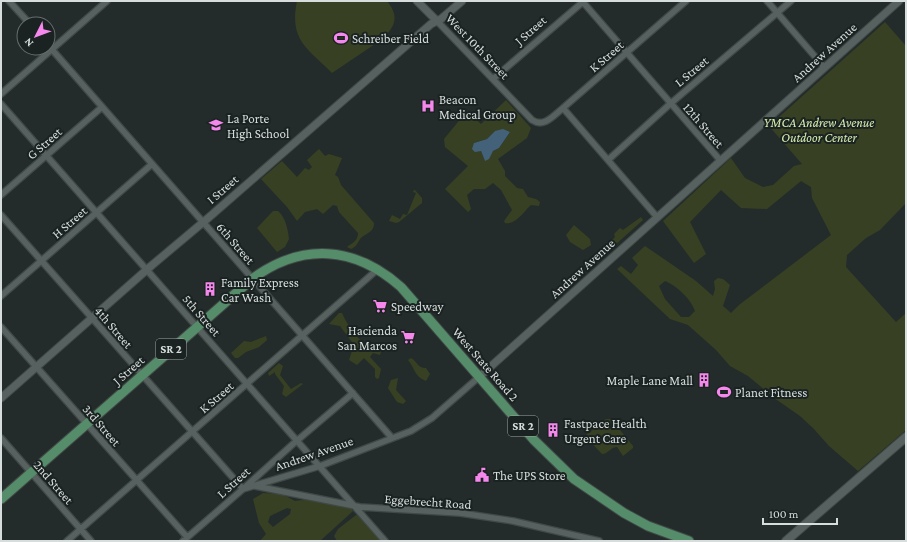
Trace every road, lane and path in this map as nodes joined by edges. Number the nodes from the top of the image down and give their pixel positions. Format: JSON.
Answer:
{"nodes":[{"id":1,"x":9,"y":1,"type":"edge"},
{"id":2,"x":107,"y":1,"type":"edge"},
{"id":3,"x":417,"y":1,"type":"edge"},
{"id":4,"x":462,"y":1,"type":"edge"},
{"id":5,"x":583,"y":1,"type":"edge"},
{"id":6,"x":686,"y":1,"type":"edge"},
{"id":7,"x":767,"y":1,"type":"edge"},
{"id":8,"x":791,"y":1,"type":"edge"},
{"id":9,"x":899,"y":1,"type":"edge"},
{"id":10,"x":777,"y":13,"type":"junction"},
{"id":11,"x":23,"y":16,"type":"edge"},
{"id":12,"x":437,"y":21,"type":"junction"},
{"id":13,"x":56,"y":42,"type":"edge"},
{"id":14,"x":627,"y":52,"type":"junction"},
{"id":15,"x":56,"y":54,"type":"edge"},
{"id":16,"x":41,"y":56,"type":"edge"},
{"id":17,"x":824,"y":68,"type":"junction"},
{"id":18,"x":493,"y":79,"type":"junction"},
{"id":19,"x":1,"y":94,"type":"edge"},
{"id":20,"x":1,"y":104,"type":"edge"},
{"id":21,"x":670,"y":104,"type":"junction"},
{"id":22,"x":102,"y":106,"type":"junction"},
{"id":23,"x":563,"y":108,"type":"junction"},
{"id":24,"x":538,"y":123,"type":"joint"},
{"id":25,"x":46,"y":155,"type":"junction"},
{"id":26,"x":608,"y":160,"type":"junction"},
{"id":27,"x":720,"y":160,"type":"junction"},
{"id":28,"x":152,"y":164,"type":"junction"},
{"id":29,"x":1,"y":195,"type":"edge"},
{"id":30,"x":97,"y":212,"type":"junction"},
{"id":31,"x":1,"y":215,"type":"edge"},
{"id":32,"x":657,"y":217,"type":"junction"},
{"id":33,"x":203,"y":222,"type":"junction"},
{"id":34,"x":344,"y":256,"type":"joint"},
{"id":35,"x":41,"y":261,"type":"junction"},
{"id":36,"x":378,"y":269,"type":"junction"},
{"id":37,"x":147,"y":270,"type":"junction"},
{"id":38,"x":252,"y":279,"type":"junction"},
{"id":39,"x":1,"y":296,"type":"edge"},
{"id":40,"x":92,"y":318,"type":"junction"},
{"id":41,"x":1,"y":327,"type":"edge"},
{"id":42,"x":197,"y":327,"type":"junction"},
{"id":43,"x":302,"y":336,"type":"junction"},
{"id":44,"x":36,"y":367,"type":"junction"},
{"id":45,"x":142,"y":376,"type":"junction"},
{"id":46,"x":479,"y":377,"type":"junction"},
{"id":47,"x":247,"y":384,"type":"junction"},
{"id":48,"x":352,"y":392,"type":"junction"},
{"id":49,"x":1,"y":398,"type":"edge"},
{"id":50,"x":86,"y":424,"type":"junction"},
{"id":51,"x":192,"y":432,"type":"junction"},
{"id":52,"x":906,"y":437,"type":"edge"},
{"id":53,"x":1,"y":438,"type":"edge"},
{"id":54,"x":392,"y":438,"type":"junction"},
{"id":55,"x":297,"y":441,"type":"junction"},
{"id":56,"x":320,"y":466,"type":"junction"},
{"id":57,"x":31,"y":472,"type":"junction"},
{"id":58,"x":137,"y":481,"type":"junction"},
{"id":59,"x":255,"y":486,"type":"junction"},
{"id":60,"x":243,"y":489,"type":"junction"},
{"id":61,"x":1,"y":499,"type":"edge"},
{"id":62,"x":354,"y":506,"type":"junction"},
{"id":63,"x":81,"y":529,"type":"junction"},
{"id":64,"x":185,"y":539,"type":"edge"},
{"id":65,"x":67,"y":541,"type":"edge"},
{"id":66,"x":91,"y":541,"type":"edge"},
{"id":67,"x":385,"y":541,"type":"edge"},
{"id":68,"x":599,"y":541,"type":"edge"},
{"id":69,"x":689,"y":541,"type":"edge"},
{"id":70,"x":786,"y":541,"type":"edge"}],
"edges":[{"from":1,"to":11,"type":"street"},
{"from":2,"to":13,"type":"street"},
{"from":3,"to":12,"type":"street","name":"West 10th Street"},
{"from":4,"to":12,"type":"street","name":"I Street"},
{"from":5,"to":14,"type":"street","name":"12th Street"},
{"from":5,"to":18,"type":"street","name":"J Street"},
{"from":6,"to":14,"type":"street","name":"K Street"},
{"from":7,"to":10,"type":"street"},
{"from":8,"to":10,"type":"street","name":"L Street"},
{"from":9,"to":17,"type":"street","name":"Andrew Avenue"},
{"from":10,"to":17,"type":"street"},
{"from":10,"to":21,"type":"street","name":"L Street"},
{"from":12,"to":18,"type":"street","name":"West 10th Street"},
{"from":12,"to":33,"type":"street","name":"I Street"},
{"from":14,"to":21,"type":"street","name":"12th Street"},
{"from":14,"to":23,"type":"street","name":"K Street"},
{"from":15,"to":22,"type":"street","name":"6th Street"},
{"from":16,"to":19,"type":"street"},
{"from":17,"to":27,"type":"street","name":"Andrew Avenue"},
{"from":18,"to":24,"type":"street","name":"West 10th Street"},
{"from":20,"to":25,"type":"street","name":"5th Street"},
{"from":21,"to":26,"type":"street","name":"L Street"},
{"from":21,"to":27,"type":"street","name":"12th Street"},
{"from":22,"to":25,"type":"street","name":"G Street"},
{"from":22,"to":28,"type":"street","name":"6th Street"},
{"from":23,"to":24,"type":"street","name":"K Street"},
{"from":23,"to":26,"type":"street"},
{"from":25,"to":29,"type":"street","name":"G Street"},
{"from":25,"to":30,"type":"street","name":"5th Street"},
{"from":26,"to":32,"type":"street"},
{"from":27,"to":32,"type":"street","name":"Andrew Avenue"},
{"from":28,"to":30,"type":"street","name":"H Street"},
{"from":28,"to":33,"type":"street","name":"6th Street"},
{"from":30,"to":35,"type":"street","name":"H Street"},
{"from":30,"to":37,"type":"street","name":"5th Street"},
{"from":31,"to":35,"type":"street","name":"4th Street"},
{"from":32,"to":46,"type":"street","name":"Andrew Avenue"},
{"from":33,"to":37,"type":"street","name":"I Street"},
{"from":33,"to":38,"type":"street","name":"6th Street"},
{"from":34,"to":36,"type":"main road","name":"West State Road 2","number":"SR 2"},
{"from":34,"to":38,"type":"main road","name":"J Street","number":"SR 2"},
{"from":35,"to":39,"type":"street","name":"H Street"},
{"from":35,"to":40,"type":"street","name":"4th Street"},
{"from":36,"to":43,"type":"street","name":"K Street"},
{"from":36,"to":46,"type":"main road","name":"West State Road 2","number":"SR 2"},
{"from":37,"to":40,"type":"street","name":"I Street"},
{"from":37,"to":42,"type":"street","name":"5th Street"},
{"from":38,"to":42,"type":"main road","name":"J Street","number":"SR 2"},
{"from":38,"to":43,"type":"street","name":"6th Street"},
{"from":40,"to":44,"type":"street","name":"I Street"},
{"from":40,"to":45,"type":"street","name":"4th Street"},
{"from":41,"to":44,"type":"street","name":"3rd Street"},
{"from":42,"to":45,"type":"main road","name":"J Street","number":"SR 2"},
{"from":42,"to":47,"type":"street","name":"5th Street"},
{"from":43,"to":47,"type":"street","name":"K Street"},
{"from":43,"to":48,"type":"street","name":"6th Street"},
{"from":44,"to":49,"type":"street","name":"I Street"},
{"from":44,"to":50,"type":"street","name":"3rd Street"},
{"from":45,"to":50,"type":"main road","name":"J Street","number":"SR 2"},
{"from":45,"to":51,"type":"street","name":"4th Street"},
{"from":46,"to":54,"type":"street","name":"Andrew Avenue"},
{"from":46,"to":69,"type":"main road","name":"West State Road 2","number":"SR 2"},
{"from":47,"to":51,"type":"street","name":"K Street"},
{"from":47,"to":55,"type":"street","name":"5th Street"},
{"from":48,"to":54,"type":"street","name":"6th Street"},
{"from":48,"to":55,"type":"street","name":"L Street"},
{"from":50,"to":57,"type":"main road","name":"J Street","number":"SR 2"},
{"from":50,"to":58,"type":"street","name":"3rd Street"},
{"from":51,"to":58,"type":"street","name":"K Street"},
{"from":51,"to":60,"type":"street","name":"4th Street"},
{"from":52,"to":70,"type":"main road"},
{"from":53,"to":57,"type":"street","name":"2nd Street"},
{"from":54,"to":56,"type":"street","name":"Andrew Avenue"},
{"from":55,"to":56,"type":"street","name":"5th Street"},
{"from":55,"to":60,"type":"street","name":"L Street"},
{"from":56,"to":59,"type":"street","name":"Andrew Avenue"},
{"from":56,"to":62,"type":"street","name":"5th Street"},
{"from":57,"to":61,"type":"main road","name":"J Street","number":"SR 2"},
{"from":57,"to":63,"type":"street","name":"2nd Street"},
{"from":58,"to":63,"type":"street","name":"K Street"},
{"from":58,"to":64,"type":"street","name":"3rd Street"},
{"from":59,"to":60,"type":"street","name":"Andrew Avenue"},
{"from":59,"to":62,"type":"street","name":"Eggebrecht Road"},
{"from":60,"to":64,"type":"street","name":"L Street"},
{"from":62,"to":67,"type":"street","name":"5th Street"},
{"from":62,"to":68,"type":"street","name":"Eggebrecht Road"},
{"from":63,"to":65,"type":"street","name":"K Street"},
{"from":63,"to":66,"type":"street","name":"2nd Street"}]}
